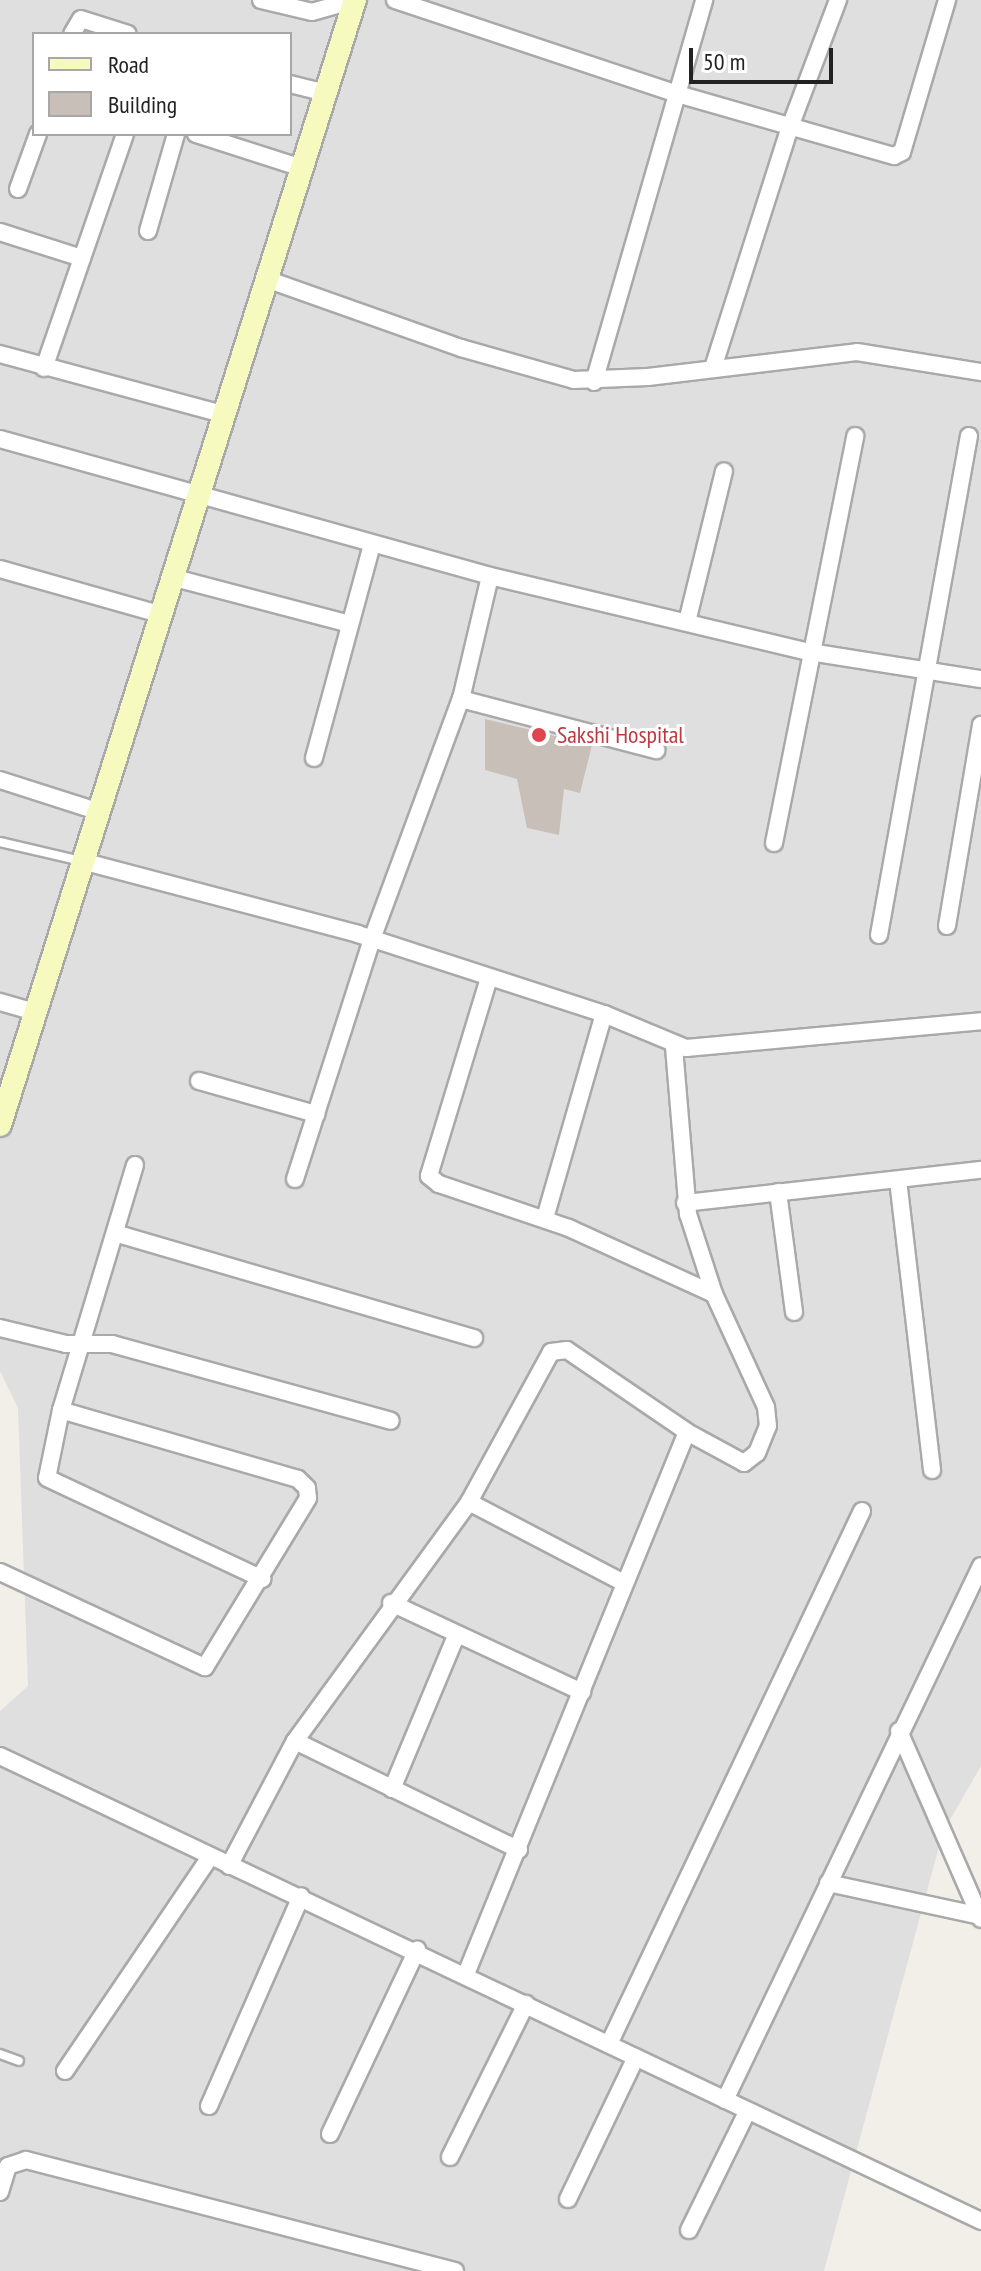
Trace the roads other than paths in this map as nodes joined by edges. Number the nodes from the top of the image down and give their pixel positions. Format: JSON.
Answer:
{"nodes":[{"id":1,"x":261,"y":0,"type":"edge"},
{"id":2,"x":354,"y":0,"type":"edge"},
{"id":3,"x":395,"y":0,"type":"edge"},
{"id":4,"x":704,"y":0,"type":"edge"},
{"id":5,"x":838,"y":0,"type":"edge"},
{"id":6,"x":947,"y":0,"type":"edge"},
{"id":7,"x":73,"y":32,"type":"edge"},
{"id":8,"x":122,"y":32,"type":"edge"},
{"id":9,"x":292,"y":85,"type":"edge"},
{"id":10,"x":325,"y":93,"type":"junction"},
{"id":11,"x":674,"y":93,"type":"junction"},
{"id":12,"x":790,"y":127,"type":"junction"},
{"id":13,"x":37,"y":136,"type":"edge"},
{"id":14,"x":124,"y":136,"type":"edge"},
{"id":15,"x":175,"y":136,"type":"edge"},
{"id":16,"x":202,"y":136,"type":"edge"},
{"id":17,"x":302,"y":168,"type":"junction"},
{"id":18,"x":18,"y":189,"type":"dead end"},
{"id":19,"x":148,"y":231,"type":"dead end"},
{"id":20,"x":0,"y":232,"type":"edge"},
{"id":21,"x":82,"y":258,"type":"junction"},
{"id":22,"x":266,"y":279,"type":"junction"},
{"id":23,"x":0,"y":354,"type":"edge"},
{"id":24,"x":44,"y":368,"type":"junction"},
{"id":25,"x":713,"y":368,"type":"junction"},
{"id":26,"x":981,"y":372,"type":"edge"},
{"id":27,"x":594,"y":382,"type":"junction"},
{"id":28,"x":222,"y":414,"type":"junction"},
{"id":29,"x":855,"y":436,"type":"dead end"},
{"id":30,"x":969,"y":436,"type":"dead end"},
{"id":31,"x":0,"y":439,"type":"edge"},
{"id":32,"x":724,"y":471,"type":"dead end"},
{"id":33,"x":198,"y":497,"type":"junction"},
{"id":34,"x":372,"y":545,"type":"junction"},
{"id":35,"x":0,"y":569,"type":"edge"},
{"id":36,"x":490,"y":576,"type":"junction"},
{"id":37,"x":171,"y":577,"type":"junction"},
{"id":38,"x":159,"y":614,"type":"junction"},
{"id":39,"x":687,"y":622,"type":"junction"},
{"id":40,"x":350,"y":624,"type":"junction"},
{"id":41,"x":810,"y":652,"type":"junction"},
{"id":42,"x":924,"y":672,"type":"junction"},
{"id":43,"x":981,"y":679,"type":"edge"},
{"id":44,"x":461,"y":699,"type":"junction"},
{"id":45,"x":981,"y":725,"type":"edge"},
{"id":46,"x":656,"y":750,"type":"dead end"},
{"id":47,"x":314,"y":758,"type":"dead end"},
{"id":48,"x":0,"y":780,"type":"edge"},
{"id":49,"x":97,"y":811,"type":"junction"},
{"id":50,"x":0,"y":842,"type":"edge"},
{"id":51,"x":774,"y":843,"type":"dead end"},
{"id":52,"x":82,"y":861,"type":"junction"},
{"id":53,"x":947,"y":926,"type":"dead end"},
{"id":54,"x":879,"y":935,"type":"dead end"},
{"id":55,"x":372,"y":939,"type":"junction"},
{"id":56,"x":489,"y":978,"type":"junction"},
{"id":57,"x":0,"y":1002,"type":"edge"},
{"id":58,"x":35,"y":1012,"type":"junction"},
{"id":59,"x":604,"y":1014,"type":"junction"},
{"id":60,"x":981,"y":1021,"type":"edge"},
{"id":61,"x":674,"y":1046,"type":"junction"},
{"id":62,"x":9,"y":1066,"type":"edge"},
{"id":63,"x":199,"y":1081,"type":"dead end"},
{"id":64,"x":316,"y":1114,"type":"junction"},
{"id":65,"x":0,"y":1125,"type":"edge"},
{"id":66,"x":135,"y":1165,"type":"dead end"},
{"id":67,"x":981,"y":1170,"type":"edge"},
{"id":68,"x":295,"y":1179,"type":"dead end"},
{"id":69,"x":898,"y":1180,"type":"junction"},
{"id":70,"x":778,"y":1192,"type":"junction"},
{"id":71,"x":685,"y":1203,"type":"junction"},
{"id":72,"x":545,"y":1218,"type":"junction"},
{"id":73,"x":118,"y":1234,"type":"junction"},
{"id":74,"x":714,"y":1294,"type":"junction"},
{"id":75,"x":794,"y":1312,"type":"dead end"},
{"id":76,"x":0,"y":1328,"type":"edge"},
{"id":77,"x":474,"y":1338,"type":"dead end"},
{"id":78,"x":80,"y":1344,"type":"junction"},
{"id":79,"x":61,"y":1410,"type":"junction"},
{"id":80,"x":391,"y":1421,"type":"dead end"},
{"id":81,"x":687,"y":1432,"type":"junction"},
{"id":82,"x":932,"y":1470,"type":"dead end"},
{"id":83,"x":469,"y":1502,"type":"junction"},
{"id":84,"x":862,"y":1511,"type":"dead end"},
{"id":85,"x":981,"y":1566,"type":"edge"},
{"id":86,"x":0,"y":1572,"type":"edge"},
{"id":87,"x":263,"y":1579,"type":"junction"},
{"id":88,"x":624,"y":1583,"type":"junction"},
{"id":89,"x":391,"y":1603,"type":"junction"},
{"id":90,"x":456,"y":1636,"type":"junction"},
{"id":91,"x":582,"y":1692,"type":"junction"},
{"id":92,"x":899,"y":1731,"type":"junction"},
{"id":93,"x":295,"y":1741,"type":"junction"},
{"id":94,"x":0,"y":1756,"type":"edge"},
{"id":95,"x":392,"y":1789,"type":"junction"},
{"id":96,"x":519,"y":1850,"type":"junction"},
{"id":97,"x":209,"y":1858,"type":"junction"},
{"id":98,"x":229,"y":1866,"type":"junction"},
{"id":99,"x":828,"y":1883,"type":"junction"},
{"id":100,"x":301,"y":1896,"type":"junction"},
{"id":101,"x":981,"y":1917,"type":"edge"},
{"id":102,"x":417,"y":1950,"type":"junction"},
{"id":103,"x":466,"y":1974,"type":"junction"},
{"id":104,"x":526,"y":2004,"type":"junction"},
{"id":105,"x":609,"y":2044,"type":"junction"},
{"id":106,"x":0,"y":2054,"type":"edge"},
{"id":107,"x":636,"y":2057,"type":"junction"},
{"id":108,"x":19,"y":2061,"type":"dead end"},
{"id":109,"x":65,"y":2071,"type":"dead end"},
{"id":110,"x":725,"y":2100,"type":"junction"},
{"id":111,"x":209,"y":2106,"type":"dead end"},
{"id":112,"x":747,"y":2112,"type":"junction"},
{"id":113,"x":330,"y":2134,"type":"dead end"},
{"id":114,"x":450,"y":2157,"type":"dead end"},
{"id":115,"x":0,"y":2192,"type":"edge"},
{"id":116,"x":568,"y":2199,"type":"dead end"},
{"id":117,"x":981,"y":2221,"type":"edge"},
{"id":118,"x":689,"y":2230,"type":"dead end"},
{"id":119,"x":455,"y":2271,"type":"edge"}],
"edges":[{"from":1,"to":2,"type":"street"},
{"from":2,"to":10,"type":"main road"},
{"from":3,"to":11,"type":"street"},
{"from":4,"to":11,"type":"street"},
{"from":5,"to":12,"type":"street"},
{"from":6,"to":12,"type":"street"},
{"from":7,"to":8,"type":"street"},
{"from":9,"to":10,"type":"street"},
{"from":10,"to":17,"type":"main road"},
{"from":11,"to":12,"type":"street"},
{"from":11,"to":27,"type":"street"},
{"from":12,"to":25,"type":"street"},
{"from":13,"to":18,"type":"street"},
{"from":14,"to":21,"type":"street"},
{"from":15,"to":19,"type":"street"},
{"from":16,"to":17,"type":"street"},
{"from":17,"to":22,"type":"main road"},
{"from":20,"to":21,"type":"street"},
{"from":21,"to":24,"type":"street"},
{"from":22,"to":27,"type":"street"},
{"from":22,"to":28,"type":"main road"},
{"from":23,"to":24,"type":"street"},
{"from":24,"to":28,"type":"street"},
{"from":25,"to":26,"type":"street"},
{"from":25,"to":27,"type":"street"},
{"from":28,"to":33,"type":"main road"},
{"from":29,"to":41,"type":"street"},
{"from":30,"to":42,"type":"street"},
{"from":31,"to":33,"type":"street"},
{"from":32,"to":39,"type":"street"},
{"from":33,"to":34,"type":"street"},
{"from":33,"to":37,"type":"main road"},
{"from":34,"to":36,"type":"street"},
{"from":34,"to":40,"type":"street"},
{"from":35,"to":38,"type":"street"},
{"from":36,"to":39,"type":"street"},
{"from":36,"to":44,"type":"street"},
{"from":37,"to":38,"type":"main road"},
{"from":37,"to":40,"type":"street"},
{"from":38,"to":49,"type":"main road"},
{"from":39,"to":41,"type":"street"},
{"from":40,"to":47,"type":"street"},
{"from":41,"to":42,"type":"street"},
{"from":41,"to":51,"type":"street"},
{"from":42,"to":43,"type":"street"},
{"from":42,"to":54,"type":"street"},
{"from":44,"to":46,"type":"street"},
{"from":44,"to":55,"type":"street"},
{"from":45,"to":53,"type":"street"},
{"from":48,"to":49,"type":"street"},
{"from":49,"to":52,"type":"main road"},
{"from":50,"to":52,"type":"lane"},
{"from":52,"to":55,"type":"street"},
{"from":52,"to":58,"type":"main road"},
{"from":55,"to":56,"type":"street"},
{"from":55,"to":64,"type":"street"},
{"from":56,"to":59,"type":"street"},
{"from":56,"to":72,"type":"street"},
{"from":57,"to":58,"type":"street"},
{"from":58,"to":62,"type":"main road"},
{"from":59,"to":61,"type":"street"},
{"from":59,"to":72,"type":"street"},
{"from":60,"to":61,"type":"street"},
{"from":61,"to":71,"type":"street"},
{"from":62,"to":65,"type":"main road"},
{"from":63,"to":64,"type":"street"},
{"from":64,"to":68,"type":"street"},
{"from":66,"to":73,"type":"street"},
{"from":67,"to":69,"type":"street"},
{"from":69,"to":70,"type":"street"},
{"from":69,"to":82,"type":"street"},
{"from":70,"to":71,"type":"street"},
{"from":70,"to":75,"type":"street"},
{"from":71,"to":74,"type":"street"},
{"from":72,"to":74,"type":"street"},
{"from":73,"to":77,"type":"street"},
{"from":73,"to":78,"type":"street"},
{"from":74,"to":81,"type":"street"},
{"from":76,"to":78,"type":"street"},
{"from":78,"to":79,"type":"street"},
{"from":78,"to":80,"type":"street"},
{"from":79,"to":87,"type":"street"},
{"from":79,"to":87,"type":"street"},
{"from":81,"to":83,"type":"street"},
{"from":81,"to":88,"type":"street"},
{"from":83,"to":88,"type":"street"},
{"from":83,"to":89,"type":"street"},
{"from":84,"to":105,"type":"street"},
{"from":85,"to":92,"type":"street"},
{"from":86,"to":87,"type":"street"},
{"from":88,"to":91,"type":"street"},
{"from":89,"to":90,"type":"street"},
{"from":89,"to":93,"type":"street"},
{"from":90,"to":91,"type":"street"},
{"from":90,"to":95,"type":"street"},
{"from":91,"to":96,"type":"street"},
{"from":92,"to":99,"type":"street"},
{"from":92,"to":101,"type":"street"},
{"from":93,"to":95,"type":"street"},
{"from":93,"to":98,"type":"street"},
{"from":94,"to":97,"type":"street"},
{"from":95,"to":96,"type":"street"},
{"from":96,"to":103,"type":"street"},
{"from":97,"to":98,"type":"street"},
{"from":97,"to":109,"type":"street"},
{"from":98,"to":100,"type":"street"},
{"from":99,"to":101,"type":"street"},
{"from":99,"to":110,"type":"street"},
{"from":100,"to":102,"type":"street"},
{"from":100,"to":111,"type":"street"},
{"from":102,"to":103,"type":"street"},
{"from":102,"to":113,"type":"street"},
{"from":103,"to":104,"type":"street"},
{"from":104,"to":105,"type":"street"},
{"from":104,"to":114,"type":"street"},
{"from":105,"to":107,"type":"street"},
{"from":106,"to":108,"type":"lane"},
{"from":107,"to":110,"type":"street"},
{"from":107,"to":116,"type":"street"},
{"from":110,"to":112,"type":"street"},
{"from":112,"to":117,"type":"street"},
{"from":112,"to":118,"type":"street"},
{"from":115,"to":119,"type":"street"}]}
